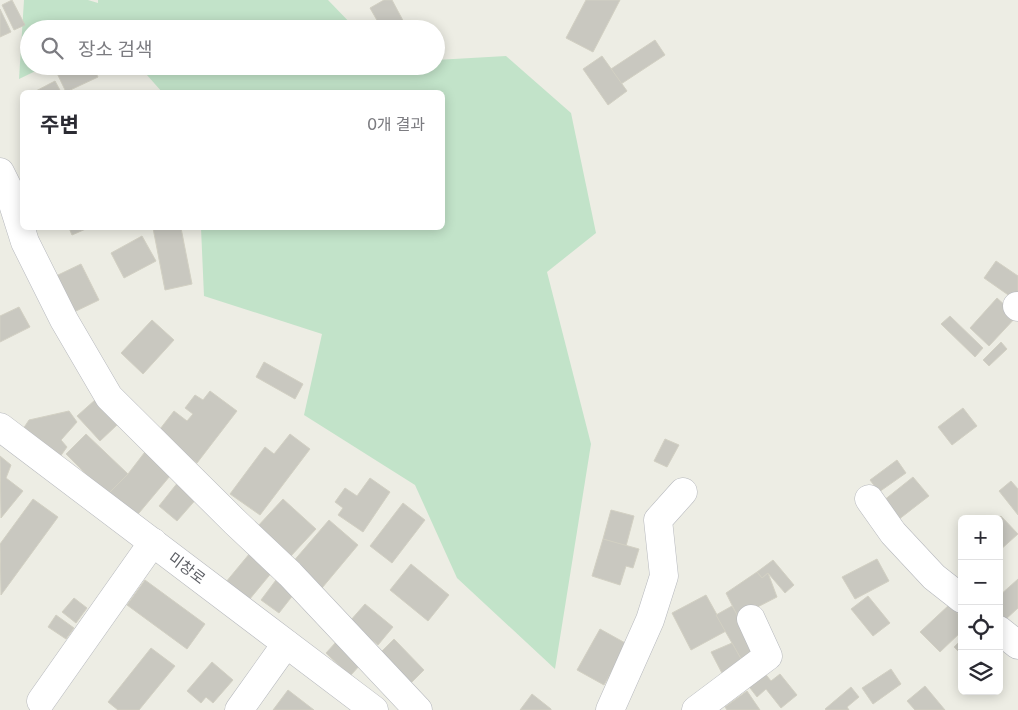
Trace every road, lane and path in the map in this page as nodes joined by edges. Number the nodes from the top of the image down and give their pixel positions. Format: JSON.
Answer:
{"nodes":[{"id":1,"x":3,"y":184,"type":"edge"},
{"id":2,"x":20,"y":229,"type":"edge"},
{"id":3,"x":20,"y":230,"type":"edge"},
{"id":4,"x":0,"y":426,"type":"edge"},
{"id":5,"x":683,"y":492,"type":"dead end"},
{"id":6,"x":868,"y":499,"type":"dead end"},
{"id":7,"x":153,"y":542,"type":"junction"},
{"id":8,"x":958,"y":596,"type":"edge"},
{"id":9,"x":751,"y":619,"type":"dead end"},
{"id":10,"x":1003,"y":633,"type":"edge"},
{"id":11,"x":286,"y":644,"type":"junction"},
{"id":12,"x":1018,"y":645,"type":"edge"},
{"id":13,"x":41,"y":701,"type":"dead end"},
{"id":14,"x":239,"y":710,"type":"edge"},
{"id":15,"x":374,"y":710,"type":"edge"},
{"id":16,"x":418,"y":710,"type":"edge"},
{"id":17,"x":610,"y":710,"type":"edge"},
{"id":18,"x":696,"y":710,"type":"edge"}],
"edges":[{"from":1,"to":2,"type":"street"},
{"from":3,"to":16,"type":"street"},
{"from":4,"to":7,"type":"street","name":"미창로"},
{"from":5,"to":17,"type":"street"},
{"from":6,"to":8,"type":"street"},
{"from":7,"to":11,"type":"street","name":"미창로"},
{"from":7,"to":13,"type":"street"},
{"from":9,"to":18,"type":"street"},
{"from":10,"to":12,"type":"street"},
{"from":11,"to":14,"type":"street"},
{"from":11,"to":15,"type":"street","name":"미창로"}]}
